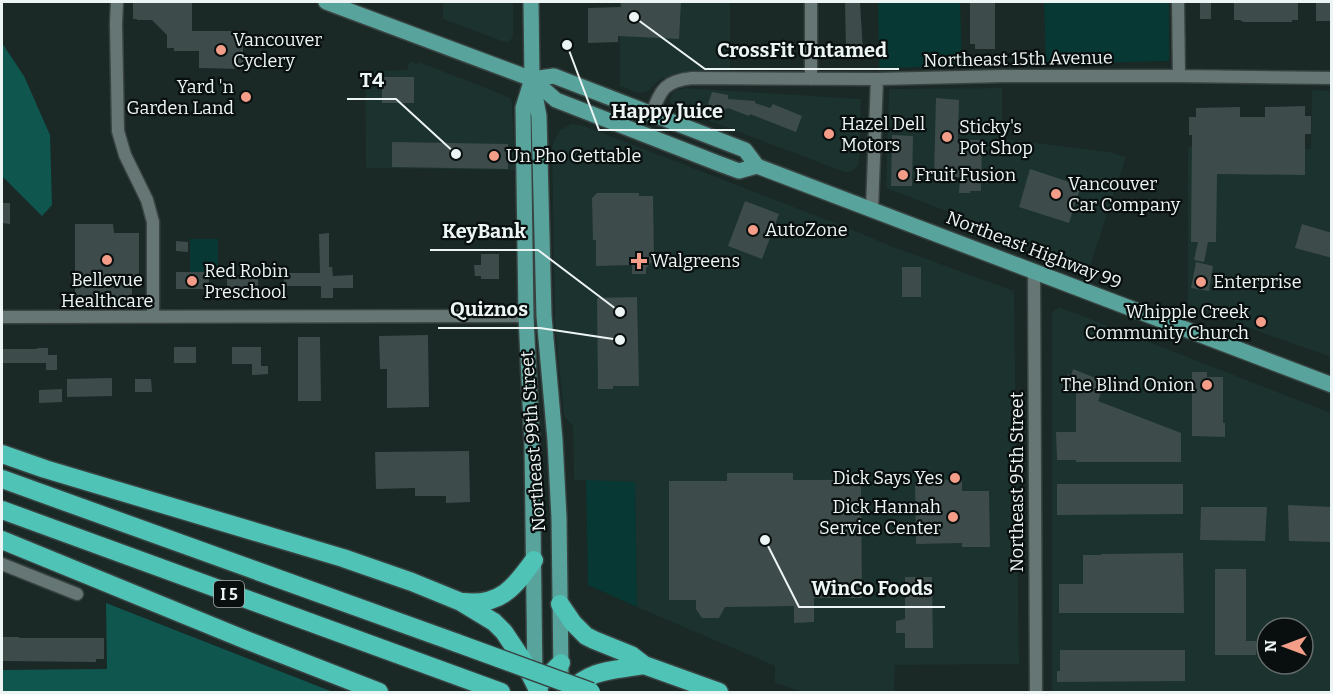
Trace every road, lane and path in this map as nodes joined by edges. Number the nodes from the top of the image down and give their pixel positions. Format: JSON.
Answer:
{"nodes":[{"id":1,"x":117,"y":2,"type":"edge"},
{"id":2,"x":326,"y":2,"type":"edge"},
{"id":3,"x":531,"y":2,"type":"edge"},
{"id":4,"x":811,"y":2,"type":"edge"},
{"id":5,"x":1178,"y":2,"type":"edge"},
{"id":6,"x":1179,"y":75,"type":"junction"},
{"id":7,"x":1332,"y":78,"type":"edge"},
{"id":8,"x":532,"y":79,"type":"junction"},
{"id":9,"x":811,"y":79,"type":"junction"},
{"id":10,"x":877,"y":79,"type":"junction"},
{"id":11,"x":652,"y":113,"type":"junction"},
{"id":12,"x":757,"y":166,"type":"junction"},
{"id":13,"x":872,"y":208,"type":"junction"},
{"id":14,"x":1034,"y":272,"type":"junction"},
{"id":15,"x":2,"y":316,"type":"edge"},
{"id":16,"x":153,"y":316,"type":"junction"},
{"id":17,"x":526,"y":316,"type":"junction"},
{"id":18,"x":1332,"y":385,"type":"edge"},
{"id":19,"x":554,"y":432,"type":"junction"},
{"id":20,"x":2,"y":454,"type":"edge"},
{"id":21,"x":2,"y":478,"type":"edge"},
{"id":22,"x":2,"y":510,"type":"edge"},
{"id":23,"x":2,"y":540,"type":"edge"},
{"id":24,"x":534,"y":560,"type":"junction"},
{"id":25,"x":2,"y":564,"type":"edge"},
{"id":26,"x":77,"y":594,"type":"dead end"},
{"id":27,"x":461,"y":602,"type":"junction"},
{"id":28,"x":560,"y":604,"type":"junction"},
{"id":29,"x":534,"y":663,"type":"joint"},
{"id":30,"x":561,"y":663,"type":"junction"},
{"id":31,"x":644,"y":665,"type":"junction"},
{"id":32,"x":538,"y":689,"type":"edge"},
{"id":33,"x":379,"y":693,"type":"edge"},
{"id":34,"x":501,"y":693,"type":"edge"},
{"id":35,"x":561,"y":693,"type":"edge"},
{"id":36,"x":569,"y":693,"type":"edge"},
{"id":37,"x":591,"y":693,"type":"edge"},
{"id":38,"x":719,"y":693,"type":"edge"},
{"id":39,"x":1036,"y":693,"type":"edge"}],
"edges":[{"from":1,"to":16,"type":"street"},
{"from":2,"to":8,"type":"main road","name":"Northeast Highway 99"},
{"from":3,"to":8,"type":"main road","name":"Northeast 99th Street"},
{"from":4,"to":9,"type":"street"},
{"from":5,"to":6,"type":"street"},
{"from":6,"to":7,"type":"street","name":"Northeast 15th Avenue"},
{"from":6,"to":10,"type":"street","name":"Northeast 15th Avenue"},
{"from":8,"to":11,"type":"main road","name":"Northeast Highway 99"},
{"from":8,"to":12,"type":"main road","name":"Northeast Highway 99"},
{"from":8,"to":17,"type":"main road","name":"Northeast 99th Street"},
{"from":8,"to":19,"type":"main road","name":"Northeast 99th Street"},
{"from":9,"to":10,"type":"street","name":"Northeast 15th Avenue"},
{"from":9,"to":11,"type":"street","name":"Northeast 15th Avenue"},
{"from":10,"to":13,"type":"street"},
{"from":11,"to":12,"type":"main road","name":"Northeast Highway 99"},
{"from":12,"to":13,"type":"main road","name":"Northeast Highway 99"},
{"from":13,"to":14,"type":"main road","name":"Northeast Highway 99"},
{"from":14,"to":18,"type":"main road","name":"Northeast Highway 99"},
{"from":14,"to":39,"type":"street","name":"Northeast 95th Street"},
{"from":15,"to":16,"type":"street"},
{"from":16,"to":17,"type":"street"},
{"from":17,"to":19,"type":"main road"},
{"from":17,"to":24,"type":"main road","name":"Northeast 99th Street"},
{"from":19,"to":28,"type":"main road","name":"Northeast 99th Street"},
{"from":20,"to":27,"type":"highway"},
{"from":21,"to":37,"type":"highway","number":"I 5","bridge":true},
{"from":22,"to":34,"type":"highway","number":"I 5"},
{"from":23,"to":33,"type":"highway"},
{"from":24,"to":27,"type":"highway"},
{"from":24,"to":29,"type":"main road","name":"Northeast 99th Street"},
{"from":25,"to":26,"type":"street"},
{"from":27,"to":32,"type":"highway"},
{"from":28,"to":30,"type":"main road","name":"Northeast 99th Street"},
{"from":28,"to":31,"type":"highway"},
{"from":29,"to":32,"type":"highway"},
{"from":30,"to":32,"type":"highway"},
{"from":30,"to":35,"type":"main road","name":"Northeast 99th Street"},
{"from":31,"to":36,"type":"highway"},
{"from":31,"to":38,"type":"highway"}]}
